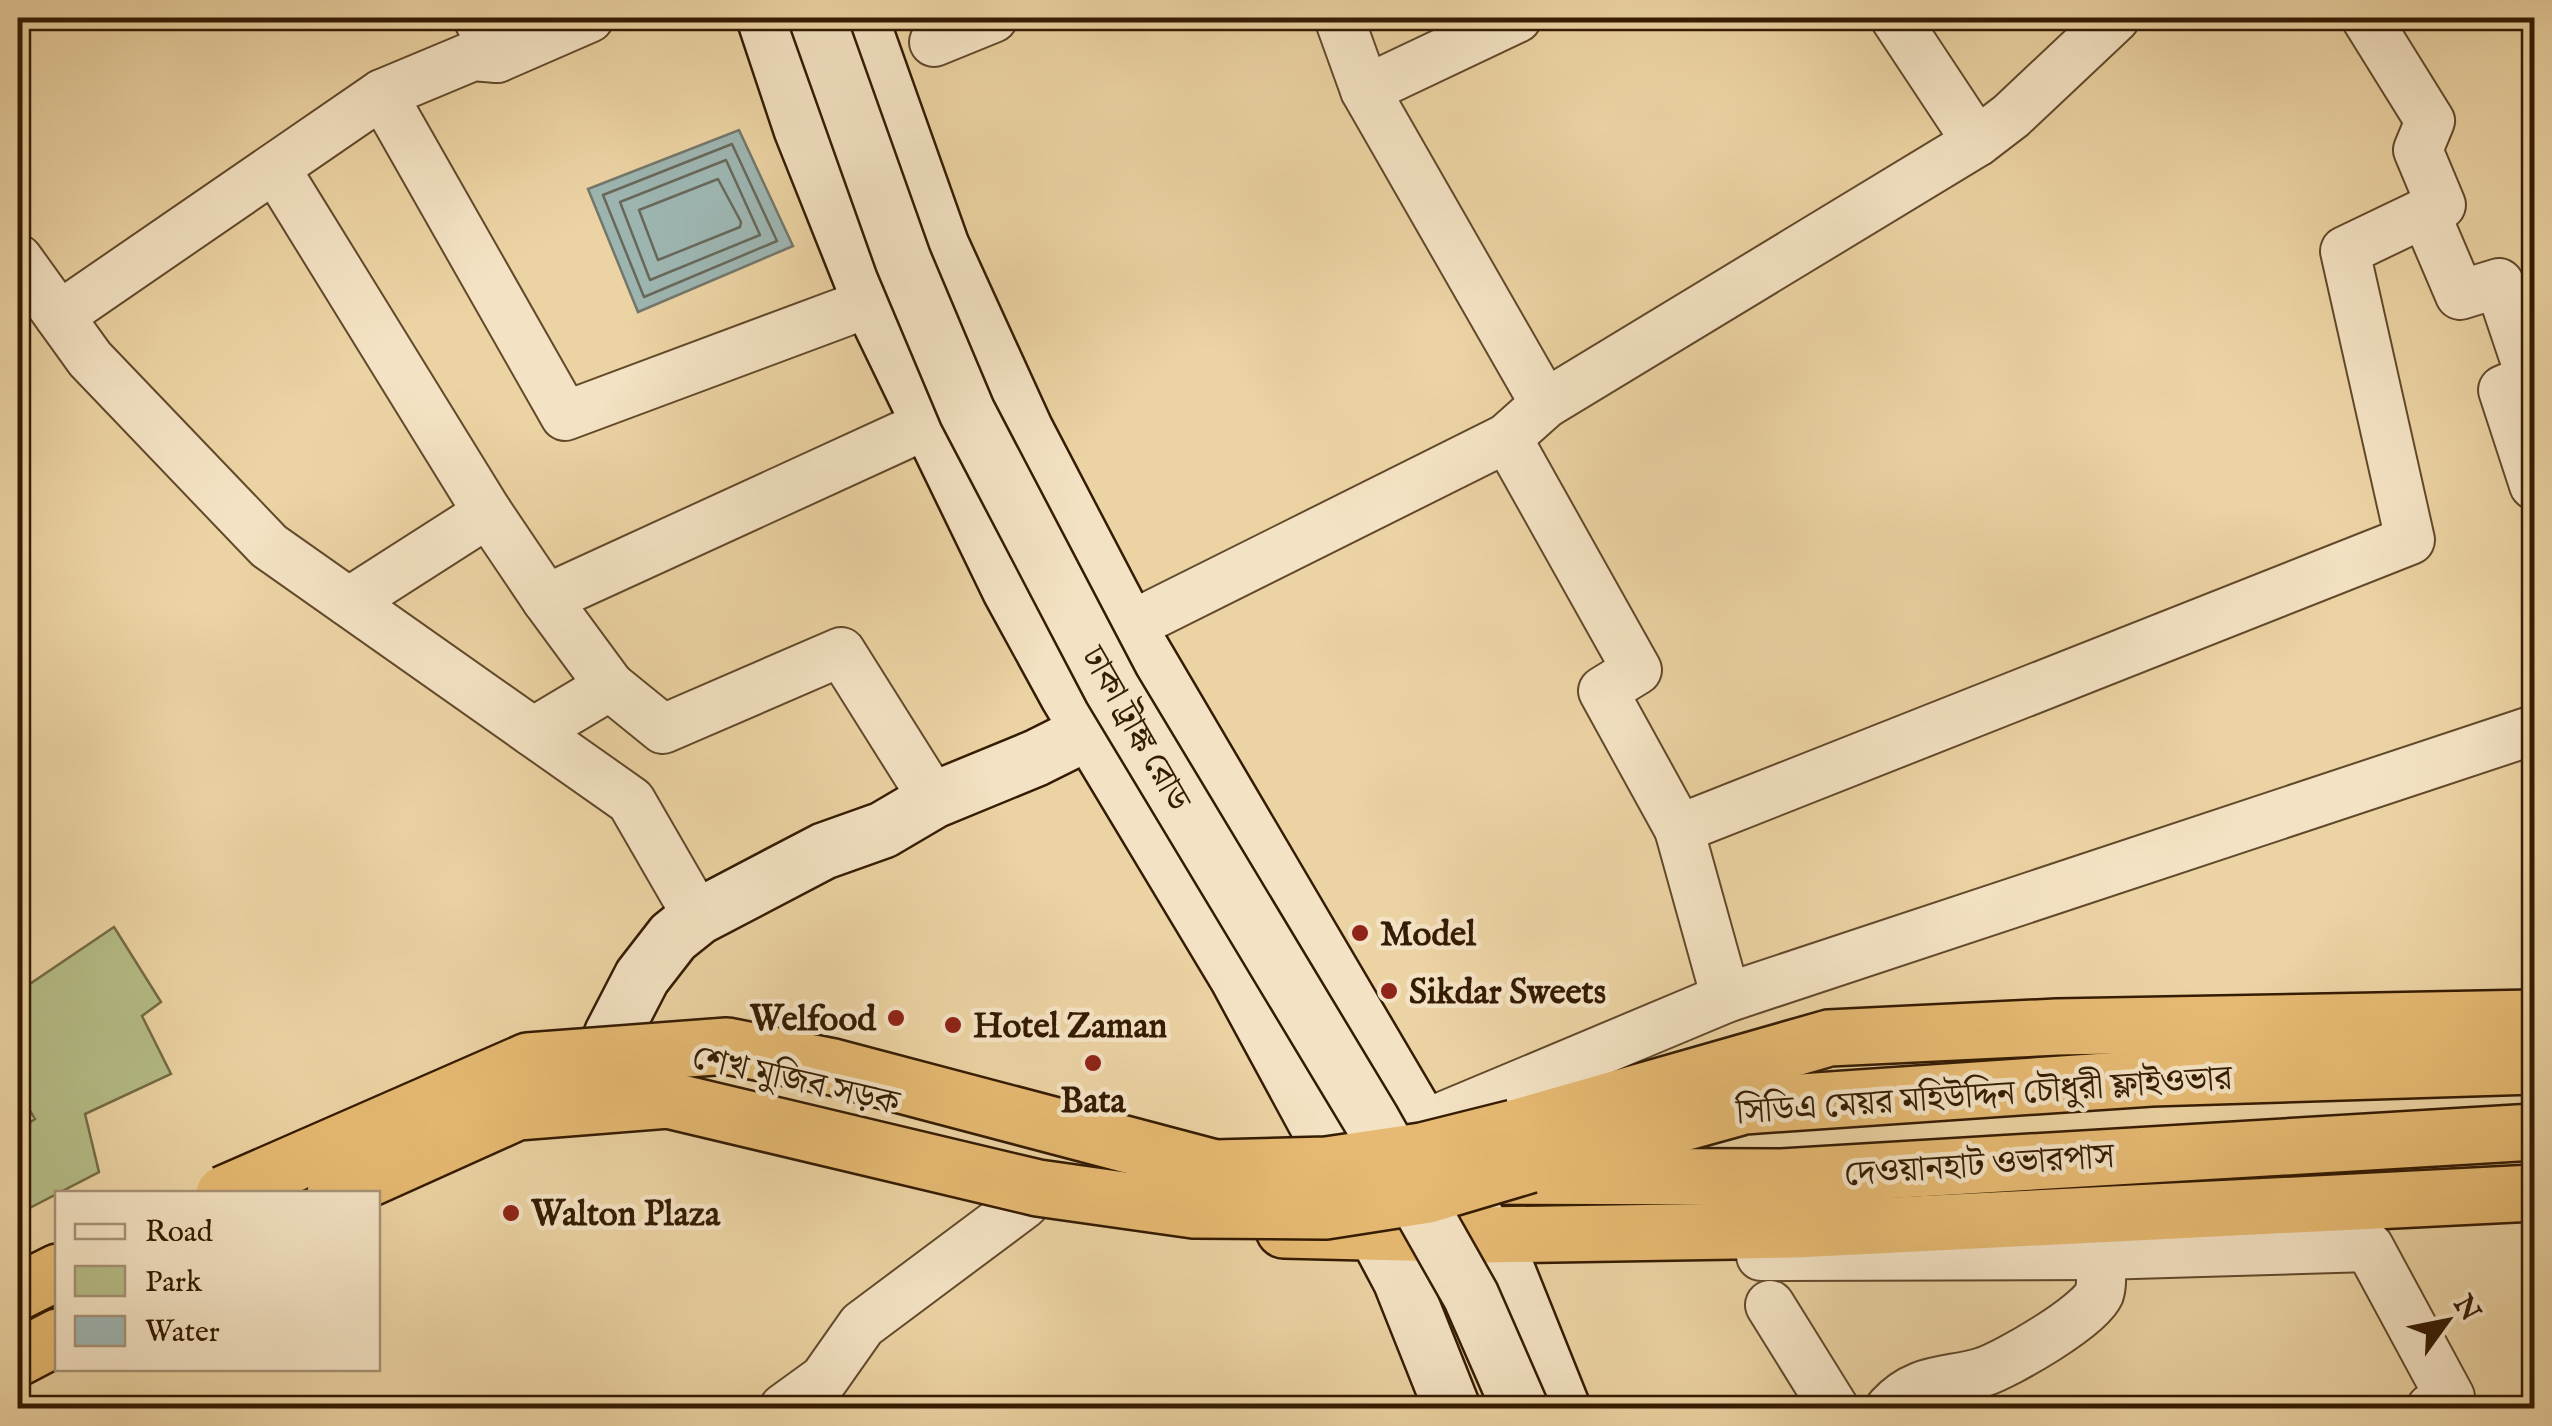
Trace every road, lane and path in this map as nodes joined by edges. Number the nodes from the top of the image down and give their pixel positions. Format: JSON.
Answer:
{"nodes":[{"id":1,"x":589,"y":18,"type":"edge"},
{"id":2,"x":766,"y":18,"type":"edge"},
{"id":3,"x":816,"y":18,"type":"edge"},
{"id":4,"x":860,"y":18,"type":"edge"},
{"id":5,"x":993,"y":18,"type":"edge"},
{"id":6,"x":1339,"y":18,"type":"edge"},
{"id":7,"x":1516,"y":18,"type":"edge"},
{"id":8,"x":1895,"y":18,"type":"edge"},
{"id":9,"x":2115,"y":18,"type":"edge"},
{"id":10,"x":2366,"y":18,"type":"edge"},
{"id":11,"x":487,"y":38,"type":"edge"},
{"id":12,"x":934,"y":42,"type":"dead end"},
{"id":13,"x":1365,"y":90,"type":"junction"},
{"id":14,"x":382,"y":94,"type":"junction"},
{"id":15,"x":1977,"y":142,"type":"junction"},
{"id":16,"x":275,"y":168,"type":"junction"},
{"id":17,"x":2425,"y":213,"type":"junction"},
{"id":18,"x":18,"y":259,"type":"edge"},
{"id":19,"x":871,"y":302,"type":"junction"},
{"id":20,"x":59,"y":316,"type":"junction"},
{"id":21,"x":1545,"y":404,"type":"junction"},
{"id":22,"x":930,"y":423,"type":"junction"},
{"id":23,"x":1507,"y":438,"type":"junction"},
{"id":24,"x":2534,"y":487,"type":"edge"},
{"id":25,"x":488,"y":513,"type":"junction"},
{"id":26,"x":546,"y":599,"type":"junction"},
{"id":27,"x":349,"y":602,"type":"junction"},
{"id":28,"x":1128,"y":628,"type":"junction"},
{"id":29,"x":610,"y":686,"type":"junction"},
{"id":30,"x":2534,"y":730,"type":"edge"},
{"id":31,"x":533,"y":732,"type":"junction"},
{"id":32,"x":1090,"y":732,"type":"junction"},
{"id":33,"x":934,"y":800,"type":"junction"},
{"id":34,"x":1679,"y":829,"type":"junction"},
{"id":35,"x":698,"y":917,"type":"junction"},
{"id":36,"x":1726,"y":998,"type":"junction"},
{"id":37,"x":2534,"y":1018,"type":"edge"},
{"id":38,"x":591,"y":1038,"type":"junction"},
{"id":39,"x":2534,"y":1066,"type":"edge"},
{"id":40,"x":576,"y":1120,"type":"junction"},
{"id":41,"x":2534,"y":1132,"type":"edge"},
{"id":42,"x":1433,"y":1160,"type":"junction"},
{"id":43,"x":1343,"y":1171,"type":"junction"},
{"id":44,"x":204,"y":1191,"type":"edge"},
{"id":45,"x":231,"y":1191,"type":"edge"},
{"id":46,"x":342,"y":1191,"type":"edge"},
{"id":47,"x":367,"y":1191,"type":"edge"},
{"id":48,"x":2534,"y":1193,"type":"edge"},
{"id":49,"x":1024,"y":1204,"type":"junction"},
{"id":50,"x":1376,"y":1234,"type":"junction"},
{"id":51,"x":1482,"y":1234,"type":"junction"},
{"id":52,"x":2100,"y":1255,"type":"junction"},
{"id":53,"x":55,"y":1260,"type":"edge"},
{"id":54,"x":55,"y":1274,"type":"edge"},
{"id":55,"x":18,"y":1277,"type":"edge"},
{"id":56,"x":18,"y":1292,"type":"edge"},
{"id":57,"x":1770,"y":1306,"type":"dead end"},
{"id":58,"x":55,"y":1319,"type":"edge"},
{"id":59,"x":18,"y":1335,"type":"edge"},
{"id":60,"x":55,"y":1340,"type":"edge"},
{"id":61,"x":18,"y":1358,"type":"edge"},
{"id":62,"x":784,"y":1408,"type":"edge"},
{"id":63,"x":1452,"y":1408,"type":"edge"},
{"id":64,"x":1520,"y":1408,"type":"edge"},
{"id":65,"x":1562,"y":1408,"type":"edge"},
{"id":66,"x":1834,"y":1408,"type":"edge"},
{"id":67,"x":1890,"y":1408,"type":"edge"},
{"id":68,"x":2431,"y":1408,"type":"edge"}],
"edges":[{"from":1,"to":11,"type":"street"},
{"from":2,"to":19,"type":"main road","name":"ঢাকা ট্রাঙ্ক রোড"},
{"from":3,"to":64,"type":"main road","name":"ঢাকা ট্রাঙ্ক রোড","bridge":true},
{"from":4,"to":28,"type":"main road"},
{"from":5,"to":12,"type":"street"},
{"from":6,"to":13,"type":"street"},
{"from":7,"to":13,"type":"street"},
{"from":8,"to":15,"type":"street"},
{"from":9,"to":15,"type":"street"},
{"from":10,"to":17,"type":"street"},
{"from":11,"to":14,"type":"street"},
{"from":13,"to":21,"type":"street"},
{"from":14,"to":16,"type":"street"},
{"from":14,"to":19,"type":"street"},
{"from":15,"to":21,"type":"street"},
{"from":16,"to":20,"type":"street"},
{"from":16,"to":25,"type":"street"},
{"from":17,"to":24,"type":"street"},
{"from":17,"to":34,"type":"street"},
{"from":18,"to":20,"type":"street"},
{"from":19,"to":22,"type":"main road","name":"ঢাকা ট্রাঙ্ক রোড"},
{"from":20,"to":27,"type":"street"},
{"from":21,"to":23,"type":"street"},
{"from":22,"to":26,"type":"street"},
{"from":22,"to":32,"type":"main road","name":"ঢাকা ট্রাঙ্ক রোড"},
{"from":23,"to":28,"type":"street"},
{"from":23,"to":34,"type":"street"},
{"from":25,"to":26,"type":"street"},
{"from":25,"to":27,"type":"street"},
{"from":26,"to":29,"type":"street"},
{"from":27,"to":31,"type":"street"},
{"from":28,"to":42,"type":"main road"},
{"from":29,"to":31,"type":"street"},
{"from":29,"to":33,"type":"street"},
{"from":30,"to":36,"type":"street"},
{"from":31,"to":35,"type":"street"},
{"from":32,"to":33,"type":"main road"},
{"from":32,"to":43,"type":"main road","name":"ঢাকা ট্রাঙ্ক রোড"},
{"from":33,"to":35,"type":"main road"},
{"from":34,"to":36,"type":"street"},
{"from":35,"to":38,"type":"main road"},
{"from":36,"to":42,"type":"street"},
{"from":37,"to":45,"type":"highway","bridge":true},
{"from":38,"to":40,"type":"highway"},
{"from":38,"to":43,"type":"highway","name":"শেখ মুজিব সড়ক"},
{"from":38,"to":44,"type":"highway","name":"শেখ মুজিব সড়ক"},
{"from":39,"to":46,"type":"highway","name":"সিডিএ মেয়র মহিউদ্দিন চৌধুরী ফ্লাইওভার","bridge":true},
{"from":40,"to":47,"type":"highway"},
{"from":40,"to":49,"type":"highway"},
{"from":41,"to":42,"type":"highway","name":"দেওয়ানহাট ওভারপাস"},
{"from":42,"to":43,"type":"highway","name":"শেখ মুজিব সড়ক"},
{"from":42,"to":51,"type":"main road"},
{"from":43,"to":50,"type":"main road","name":"ঢাকা ট্রাঙ্ক রোড"},
{"from":48,"to":51,"type":"highway","name":"দেওয়ানহাট ওভারপাস"},
{"from":49,"to":50,"type":"highway"},
{"from":49,"to":62,"type":"street"},
{"from":50,"to":51,"type":"highway"},
{"from":50,"to":63,"type":"main road","name":"ঢাকা ট্রাঙ্ক রোড"},
{"from":51,"to":52,"type":"street"},
{"from":51,"to":65,"type":"main road"},
{"from":52,"to":67,"type":"street"},
{"from":52,"to":68,"type":"street"},
{"from":53,"to":55,"type":"highway"},
{"from":54,"to":56,"type":"highway"},
{"from":57,"to":66,"type":"street"},
{"from":58,"to":59,"type":"highway"},
{"from":60,"to":61,"type":"highway"}]}
